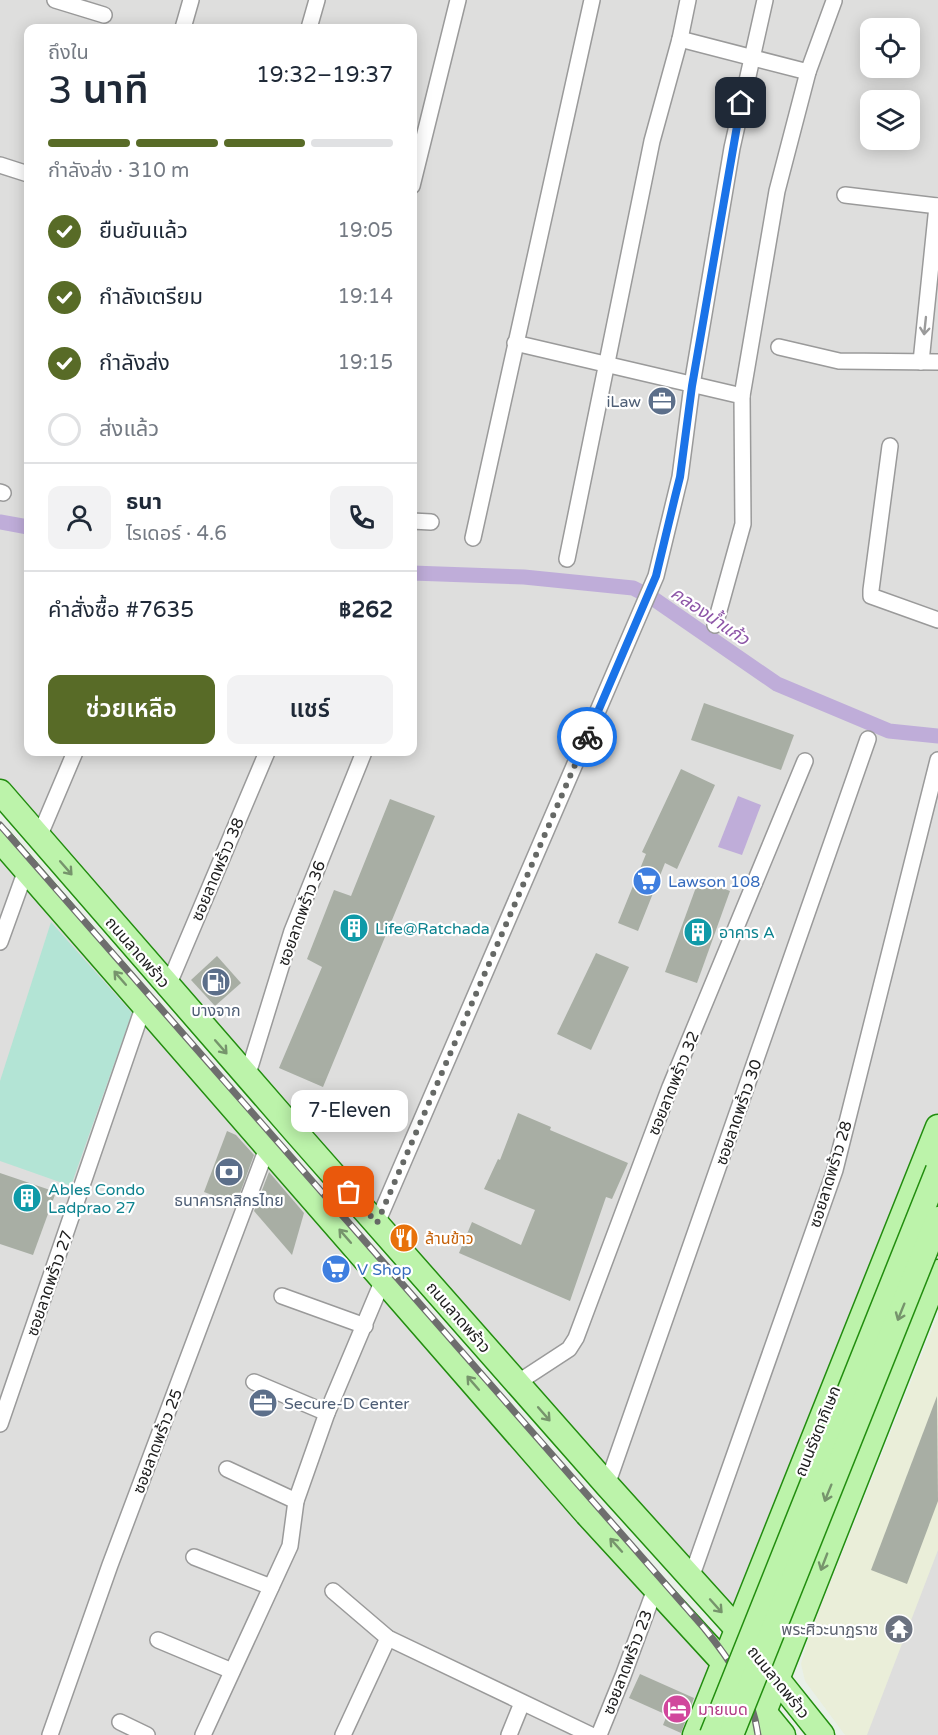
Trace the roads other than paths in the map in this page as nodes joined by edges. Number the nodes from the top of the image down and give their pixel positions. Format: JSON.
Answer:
{"nodes":[{"id":1,"x":55,"y":0,"type":"edge"},
{"id":2,"x":191,"y":0,"type":"edge"},
{"id":3,"x":317,"y":0,"type":"edge"},
{"id":4,"x":458,"y":0,"type":"edge"},
{"id":5,"x":592,"y":0,"type":"edge"},
{"id":6,"x":688,"y":0,"type":"edge"},
{"id":7,"x":765,"y":0,"type":"edge"},
{"id":8,"x":834,"y":1,"type":"edge"},
{"id":9,"x":104,"y":15,"type":"dead end"},
{"id":10,"x":184,"y":24,"type":"edge"},
{"id":11,"x":310,"y":24,"type":"edge"},
{"id":12,"x":680,"y":39,"type":"junction"},
{"id":13,"x":751,"y":58,"type":"junction"},
{"id":14,"x":808,"y":72,"type":"junction"},
{"id":15,"x":0,"y":165,"type":"edge"},
{"id":16,"x":417,"y":166,"type":"edge"},
{"id":17,"x":24,"y":173,"type":"edge"},
{"id":18,"x":845,"y":195,"type":"dead end"},
{"id":19,"x":937,"y":206,"type":"edge"},
{"id":20,"x":515,"y":343,"type":"junction"},
{"id":21,"x":779,"y":347,"type":"dead end"},
{"id":22,"x":921,"y":362,"type":"junction"},
{"id":23,"x":938,"y":362,"type":"edge"},
{"id":24,"x":606,"y":365,"type":"junction"},
{"id":25,"x":692,"y":386,"type":"junction"},
{"id":26,"x":742,"y":396,"type":"junction"},
{"id":27,"x":890,"y":446,"type":"dead end"},
{"id":28,"x":417,"y":521,"type":"edge"},
{"id":29,"x":431,"y":522,"type":"dead end"},
{"id":30,"x":473,"y":538,"type":"dead end"},
{"id":31,"x":567,"y":559,"type":"dead end"},
{"id":32,"x":938,"y":620,"type":"edge"},
{"id":33,"x":715,"y":625,"type":"dead end"},
{"id":34,"x":868,"y":739,"type":"dead end"},
{"id":35,"x":73,"y":756,"type":"edge"},
{"id":36,"x":265,"y":756,"type":"edge"},
{"id":37,"x":362,"y":756,"type":"edge"},
{"id":38,"x":938,"y":760,"type":"edge"},
{"id":39,"x":805,"y":761,"type":"dead end"},
{"id":40,"x":0,"y":792,"type":"edge"},
{"id":41,"x":39,"y":837,"type":"junction"},
{"id":42,"x":0,"y":840,"type":"edge"},
{"id":43,"x":26,"y":870,"type":"junction"},
{"id":44,"x":0,"y":942,"type":"edge"},
{"id":45,"x":168,"y":986,"type":"junction"},
{"id":46,"x":144,"y":1005,"type":"junction"},
{"id":47,"x":247,"y":1077,"type":"junction"},
{"id":48,"x":938,"y":1127,"type":"edge"},
{"id":49,"x":267,"y":1148,"type":"junction"},
{"id":50,"x":938,"y":1170,"type":"edge"},
{"id":51,"x":938,"y":1219,"type":"edge"},
{"id":52,"x":377,"y":1223,"type":"junction"},
{"id":53,"x":888,"y":1254,"type":"junction"},
{"id":54,"x":938,"y":1273,"type":"edge"},
{"id":55,"x":383,"y":1280,"type":"junction"},
{"id":56,"x":282,"y":1296,"type":"dead end"},
{"id":57,"x":365,"y":1326,"type":"junction"},
{"id":58,"x":254,"y":1382,"type":"dead end"},
{"id":59,"x":517,"y":1383,"type":"junction"},
{"id":60,"x":833,"y":1392,"type":"junction"},
{"id":61,"x":882,"y":1410,"type":"junction"},
{"id":62,"x":327,"y":1413,"type":"junction"},
{"id":63,"x":0,"y":1424,"type":"edge"},
{"id":64,"x":227,"y":1469,"type":"dead end"},
{"id":65,"x":607,"y":1485,"type":"junction"},
{"id":66,"x":296,"y":1501,"type":"junction"},
{"id":67,"x":194,"y":1557,"type":"dead end"},
{"id":68,"x":691,"y":1578,"type":"junction"},
{"id":69,"x":271,"y":1587,"type":"junction"},
{"id":70,"x":655,"y":1589,"type":"junction"},
{"id":71,"x":333,"y":1591,"type":"dead end"},
{"id":72,"x":738,"y":1630,"type":"junction"},
{"id":73,"x":388,"y":1638,"type":"junction"},
{"id":74,"x":158,"y":1640,"type":"dead end"},
{"id":75,"x":724,"y":1663,"type":"junction"},
{"id":76,"x":232,"y":1671,"type":"junction"},
{"id":77,"x":777,"y":1681,"type":"junction"},
{"id":78,"x":522,"y":1703,"type":"junction"},
{"id":79,"x":764,"y":1712,"type":"junction"},
{"id":80,"x":120,"y":1722,"type":"dead end"},
{"id":81,"x":50,"y":1735,"type":"edge"},
{"id":82,"x":147,"y":1735,"type":"edge"},
{"id":83,"x":203,"y":1735,"type":"edge"},
{"id":84,"x":343,"y":1735,"type":"edge"},
{"id":85,"x":509,"y":1735,"type":"edge"},
{"id":86,"x":591,"y":1735,"type":"edge"},
{"id":87,"x":599,"y":1735,"type":"edge"},
{"id":88,"x":695,"y":1735,"type":"edge"},
{"id":89,"x":712,"y":1735,"type":"edge"},
{"id":90,"x":731,"y":1735,"type":"edge"},
{"id":91,"x":755,"y":1735,"type":"edge"},
{"id":92,"x":783,"y":1735,"type":"edge"},
{"id":93,"x":822,"y":1735,"type":"edge"}],
"edges":[{"from":1,"to":9,"type":"street"},
{"from":2,"to":10,"type":"street"},
{"from":3,"to":11,"type":"street"},
{"from":4,"to":16,"type":"street"},
{"from":5,"to":20,"type":"street"},
{"from":6,"to":12,"type":"street"},
{"from":7,"to":13,"type":"street"},
{"from":8,"to":14,"type":"street"},
{"from":12,"to":13,"type":"street"},
{"from":12,"to":24,"type":"street"},
{"from":13,"to":14,"type":"street"},
{"from":13,"to":25,"type":"street"},
{"from":14,"to":26,"type":"street"},
{"from":15,"to":17,"type":"street"},
{"from":18,"to":19,"type":"street"},
{"from":19,"to":22,"type":"street","one_way":true},
{"from":20,"to":24,"type":"street"},
{"from":20,"to":30,"type":"street"},
{"from":21,"to":22,"type":"street"},
{"from":22,"to":23,"type":"street"},
{"from":24,"to":25,"type":"street"},
{"from":24,"to":31,"type":"street"},
{"from":25,"to":26,"type":"street"},
{"from":25,"to":52,"type":"street"},
{"from":26,"to":33,"type":"street"},
{"from":27,"to":32,"type":"street"},
{"from":28,"to":29,"type":"street"},
{"from":34,"to":65,"type":"street","name":"ซอยลาดพร้าว 30"},
{"from":35,"to":41,"type":"street"},
{"from":36,"to":45,"type":"street","name":"ซอยลาดพร้าว 38"},
{"from":37,"to":47,"type":"street","name":"ซอยลาดพร้าว 36"},
{"from":38,"to":68,"type":"street","name":"ซอยลาดพร้าว 28"},
{"from":39,"to":59,"type":"street","name":"ซอยลาดพร้าว 32"},
{"from":40,"to":41,"type":"main road","name":"ถนนลาดพร้าว"},
{"from":41,"to":45,"type":"main road","name":"ถนนลาดพร้าว","one_way":true},
{"from":42,"to":43,"type":"main road","name":"ถนนลาดพร้าว"},
{"from":43,"to":44,"type":"street"},
{"from":46,"to":43,"type":"main road","name":"ถนนลาดพร้าว","one_way":true},
{"from":45,"to":47,"type":"main road","name":"ถนนลาดพร้าว","one_way":true},
{"from":46,"to":49,"type":"main road","name":"ถนนลาดพร้าว"},
{"from":46,"to":63,"type":"street","name":"ซอยลาดพร้าว 27"},
{"from":47,"to":52,"type":"main road","name":"ถนนลาดพร้าว"},
{"from":48,"to":53,"type":"main road","name":"ถนนรัชดาภิเษก"},
{"from":55,"to":49,"type":"main road","name":"ถนนลาดพร้าว","one_way":true},
{"from":49,"to":81,"type":"street","name":"ซอยลาดพร้าว 25"},
{"from":50,"to":89,"type":"main road","name":"ถนนรัชดาภิเษก","bridge":true},
{"from":51,"to":90,"type":"main road","name":"ถนนรัชดาภิเษก","one_way":true,"bridge":true},
{"from":52,"to":59,"type":"main road","name":"ถนนลาดพร้าว"},
{"from":53,"to":54,"type":"main road"},
{"from":53,"to":60,"type":"main road","name":"ถนนรัชดาภิเษก"},
{"from":54,"to":61,"type":"main road"},
{"from":55,"to":57,"type":"street"},
{"from":70,"to":55,"type":"main road","name":"ถนนลาดพร้าว","one_way":true},
{"from":56,"to":57,"type":"street"},
{"from":57,"to":62,"type":"street"},
{"from":58,"to":62,"type":"street"},
{"from":59,"to":65,"type":"main road","name":"ถนนลาดพร้าว","one_way":true},
{"from":60,"to":61,"type":"main road"},
{"from":60,"to":72,"type":"main road","name":"ถนนรัชดาภิเษก"},
{"from":61,"to":77,"type":"main road","one_way":true},
{"from":62,"to":66,"type":"street"},
{"from":64,"to":66,"type":"street"},
{"from":65,"to":68,"type":"main road","name":"ถนนลาดพร้าว"},
{"from":66,"to":69,"type":"street"},
{"from":67,"to":69,"type":"street"},
{"from":68,"to":72,"type":"main road","name":"ถนนลาดพร้าว","one_way":true},
{"from":69,"to":76,"type":"street"},
{"from":70,"to":75,"type":"main road","name":"ถนนลาดพร้าว"},
{"from":70,"to":87,"type":"street","name":"ซอยลาดพร้าว 23"},
{"from":71,"to":73,"type":"street"},
{"from":72,"to":75,"type":"main road","name":"ถนนรัชดาภิเษก"},
{"from":72,"to":77,"type":"main road","name":"ถนนลาดพร้าว"},
{"from":73,"to":78,"type":"street"},
{"from":73,"to":84,"type":"street"},
{"from":74,"to":76,"type":"street"},
{"from":75,"to":79,"type":"main road","name":"ถนนลาดพร้าว"},
{"from":75,"to":88,"type":"main road","name":"ถนนรัชดาภิเษก"},
{"from":76,"to":83,"type":"street"},
{"from":77,"to":79,"type":"main road"},
{"from":77,"to":93,"type":"main road","name":"ถนนลาดพร้าว"},
{"from":78,"to":85,"type":"street"},
{"from":78,"to":86,"type":"street"},
{"from":79,"to":91,"type":"main road"},
{"from":79,"to":92,"type":"main road","name":"ถนนลาดพร้าว"},
{"from":80,"to":82,"type":"street"}]}
